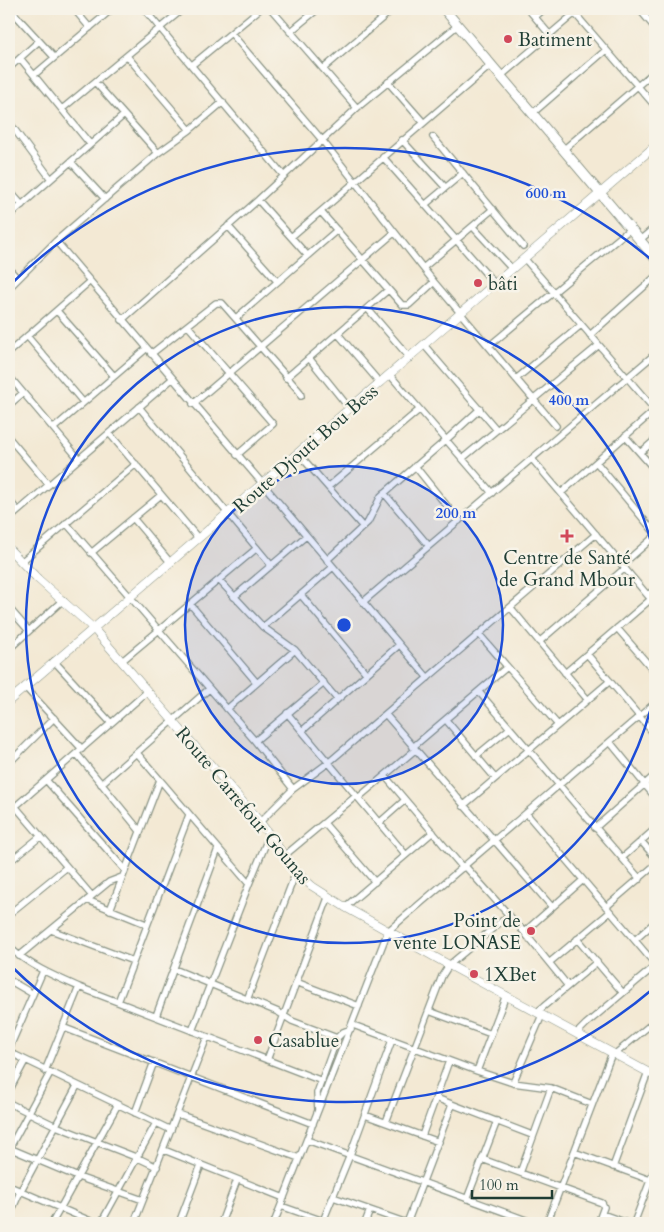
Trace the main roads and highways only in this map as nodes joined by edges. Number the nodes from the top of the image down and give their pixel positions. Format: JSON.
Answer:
{"nodes":[{"id":1,"x":444,"y":9,"type":"edge"},
{"id":2,"x":655,"y":146,"type":"edge"},
{"id":3,"x":600,"y":193,"type":"junction"},
{"id":4,"x":655,"y":258,"type":"edge"},
{"id":5,"x":9,"y":549,"type":"edge"},
{"id":6,"x":93,"y":628,"type":"junction"},
{"id":7,"x":10,"y":699,"type":"edge"},
{"id":8,"x":655,"y":1076,"type":"edge"}],
"edges":[{"from":1,"to":3,"type":"highway"},
{"from":2,"to":3,"type":"main road","name":"Route Djouti Bou Bess"},
{"from":3,"to":4,"type":"highway"},
{"from":3,"to":6,"type":"main road","name":"Route Djouti Bou Bess"},
{"from":5,"to":6,"type":"main road","name":"Route Carrefour Gounas"},
{"from":6,"to":7,"type":"main road","name":"Route Djouti Bou Bess"},
{"from":6,"to":8,"type":"main road","name":"Route Carrefour Gounas"}]}
